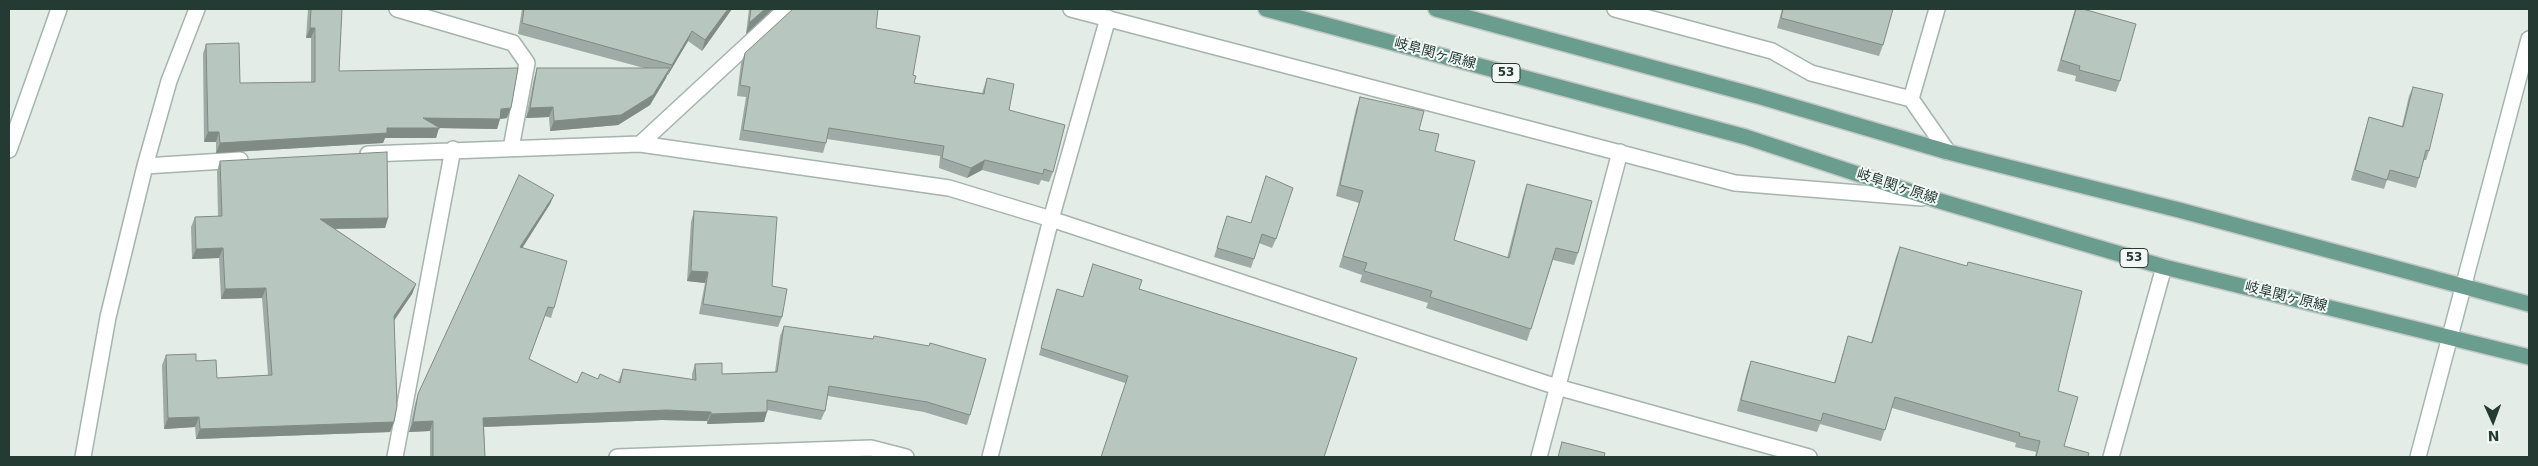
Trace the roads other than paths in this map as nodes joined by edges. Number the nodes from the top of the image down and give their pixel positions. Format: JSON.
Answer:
{"nodes":[{"id":1,"x":59,"y":9,"type":"edge"},
{"id":2,"x":197,"y":9,"type":"edge"},
{"id":3,"x":396,"y":9,"type":"edge"},
{"id":4,"x":786,"y":9,"type":"edge"},
{"id":5,"x":1071,"y":9,"type":"edge"},
{"id":6,"x":1266,"y":9,"type":"edge"},
{"id":7,"x":1436,"y":9,"type":"edge"},
{"id":8,"x":1615,"y":9,"type":"edge"},
{"id":9,"x":1937,"y":9,"type":"edge"},
{"id":10,"x":1108,"y":18,"type":"junction"},
{"id":11,"x":2529,"y":39,"type":"edge"},
{"id":12,"x":1911,"y":99,"type":"junction"},
{"id":13,"x":640,"y":144,"type":"junction"},
{"id":14,"x":511,"y":148,"type":"junction"},
{"id":15,"x":453,"y":149,"type":"junction"},
{"id":16,"x":9,"y":150,"type":"edge"},
{"id":17,"x":1620,"y":152,"type":"junction"},
{"id":18,"x":1948,"y":152,"type":"junction"},
{"id":19,"x":354,"y":154,"type":"edge"},
{"id":20,"x":254,"y":160,"type":"edge"},
{"id":21,"x":145,"y":166,"type":"junction"},
{"id":22,"x":1933,"y":199,"type":"junction"},
{"id":23,"x":1051,"y":219,"type":"junction"},
{"id":24,"x":2164,"y":267,"type":"junction"},
{"id":25,"x":2462,"y":287,"type":"junction"},
{"id":26,"x":2529,"y":304,"type":"edge"},
{"id":27,"x":2451,"y":336,"type":"junction"},
{"id":28,"x":2529,"y":357,"type":"edge"},
{"id":29,"x":1557,"y":387,"type":"junction"},
{"id":30,"x":83,"y":457,"type":"edge"},
{"id":31,"x":395,"y":457,"type":"edge"},
{"id":32,"x":617,"y":457,"type":"edge"},
{"id":33,"x":906,"y":457,"type":"edge"},
{"id":34,"x":990,"y":457,"type":"edge"},
{"id":35,"x":1539,"y":457,"type":"edge"},
{"id":36,"x":1809,"y":457,"type":"edge"},
{"id":37,"x":2111,"y":457,"type":"edge"},
{"id":38,"x":2418,"y":457,"type":"edge"}],
"edges":[{"from":1,"to":16,"type":"street"},
{"from":2,"to":21,"type":"street"},
{"from":3,"to":14,"type":"street"},
{"from":4,"to":13,"type":"street"},
{"from":5,"to":10,"type":"street"},
{"from":6,"to":22,"type":"main road","name":"岐阜関ヶ原線","number":"53"},
{"from":7,"to":18,"type":"main road"},
{"from":8,"to":12,"type":"street"},
{"from":9,"to":12,"type":"street"},
{"from":10,"to":17,"type":"street"},
{"from":10,"to":23,"type":"street"},
{"from":11,"to":25,"type":"street"},
{"from":12,"to":18,"type":"street"},
{"from":13,"to":14,"type":"street"},
{"from":13,"to":23,"type":"street"},
{"from":14,"to":15,"type":"street"},
{"from":15,"to":19,"type":"street"},
{"from":15,"to":31,"type":"street"},
{"from":17,"to":22,"type":"street"},
{"from":17,"to":29,"type":"street"},
{"from":18,"to":25,"type":"main road"},
{"from":20,"to":21,"type":"street"},
{"from":21,"to":30,"type":"street"},
{"from":22,"to":24,"type":"main road","name":"岐阜関ヶ原線","number":"53"},
{"from":23,"to":29,"type":"street"},
{"from":23,"to":34,"type":"street"},
{"from":24,"to":27,"type":"main road","name":"岐阜関ヶ原線","number":"53"},
{"from":24,"to":37,"type":"street"},
{"from":25,"to":26,"type":"main road"},
{"from":25,"to":27,"type":"street"},
{"from":27,"to":28,"type":"main road","name":"岐阜関ヶ原線","number":"53"},
{"from":27,"to":38,"type":"street"},
{"from":29,"to":35,"type":"street"},
{"from":29,"to":36,"type":"street"},
{"from":32,"to":33,"type":"street"}]}
